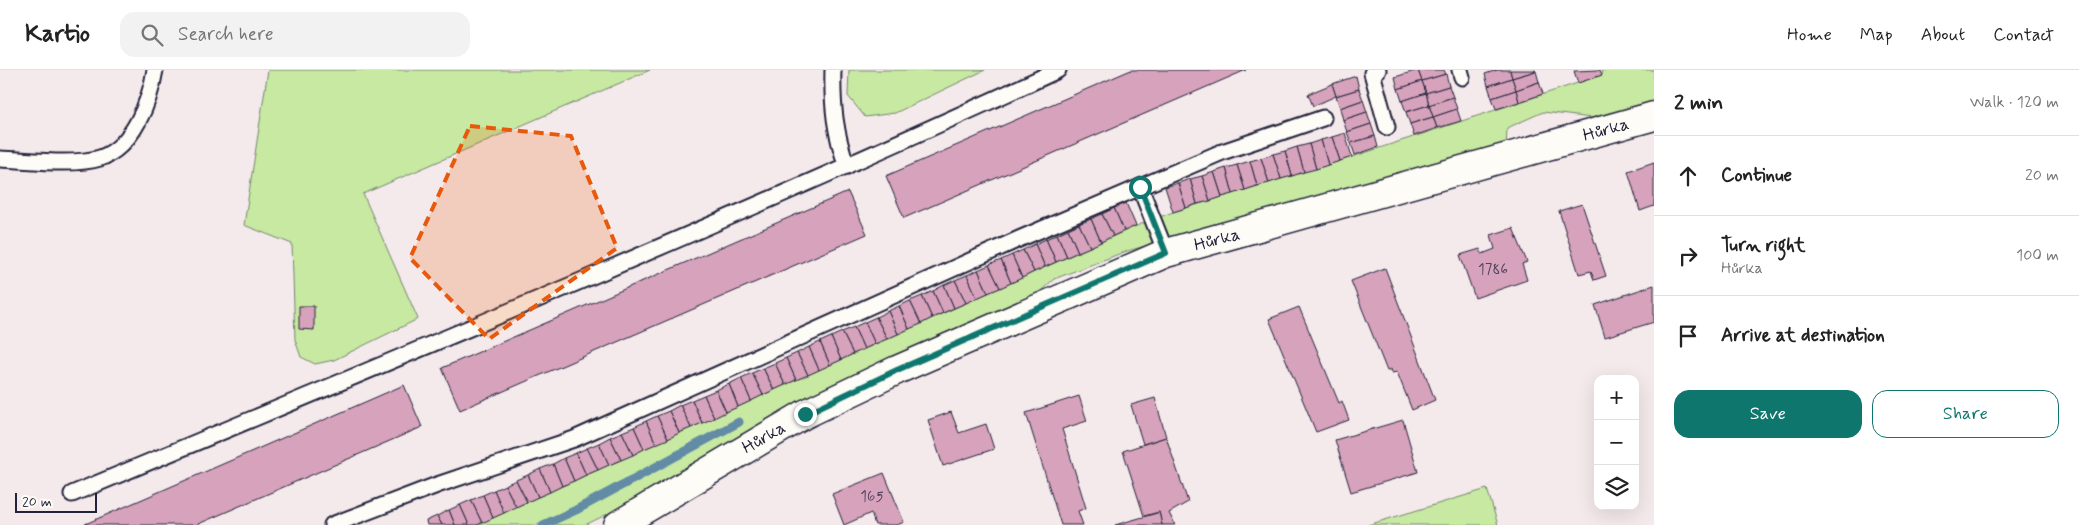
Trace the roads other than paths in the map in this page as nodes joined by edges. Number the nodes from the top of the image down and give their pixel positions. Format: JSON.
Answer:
{"nodes":[{"id":1,"x":155,"y":70,"type":"edge"},
{"id":2,"x":833,"y":70,"type":"edge"},
{"id":3,"x":1058,"y":70,"type":"edge"},
{"id":4,"x":1378,"y":70,"type":"edge"},
{"id":5,"x":1654,"y":116,"type":"edge"},
{"id":6,"x":1323,"y":118,"type":"dead end"},
{"id":7,"x":1387,"y":127,"type":"dead end"},
{"id":8,"x":0,"y":159,"type":"edge"},
{"id":9,"x":847,"y":166,"type":"junction"},
{"id":10,"x":1140,"y":187,"type":"junction"},
{"id":11,"x":1166,"y":253,"type":"junction"},
{"id":12,"x":72,"y":494,"type":"dead end"},
{"id":13,"x":332,"y":525,"type":"edge"},
{"id":14,"x":618,"y":525,"type":"edge"}],
"edges":[{"from":1,"to":8,"type":"lane"},
{"from":2,"to":9,"type":"lane"},
{"from":3,"to":9,"type":"lane"},
{"from":4,"to":7,"type":"lane"},
{"from":5,"to":11,"type":"street","name":"Hůrka"},
{"from":6,"to":10,"type":"lane"},
{"from":9,"to":12,"type":"lane"},
{"from":10,"to":11,"type":"lane"},
{"from":10,"to":13,"type":"lane"},
{"from":11,"to":14,"type":"street","name":"Hůrka"}]}
